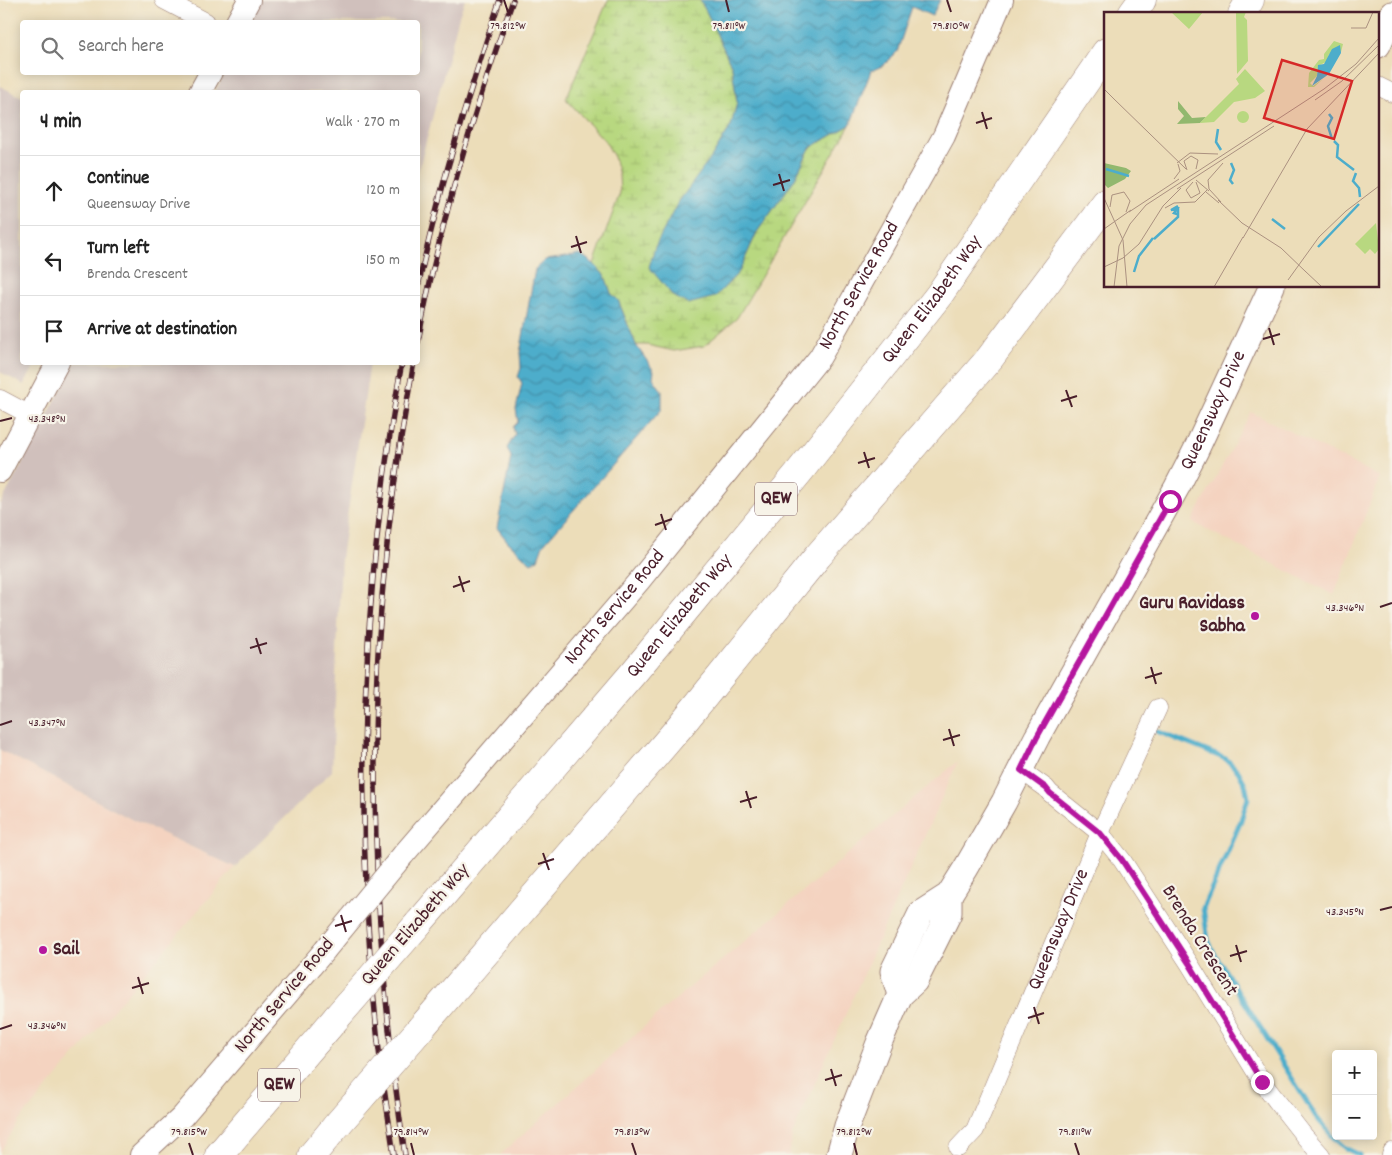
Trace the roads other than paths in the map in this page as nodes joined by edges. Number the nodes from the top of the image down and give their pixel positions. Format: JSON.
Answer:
{"nodes":[{"id":1,"x":164,"y":0,"type":"edge"},
{"id":2,"x":249,"y":0,"type":"edge"},
{"id":3,"x":1002,"y":0,"type":"edge"},
{"id":4,"x":1142,"y":0,"type":"edge"},
{"id":5,"x":1250,"y":0,"type":"edge"},
{"id":6,"x":1133,"y":12,"type":"edge"},
{"id":7,"x":1243,"y":12,"type":"edge"},
{"id":8,"x":1392,"y":14,"type":"edge"},
{"id":9,"x":202,"y":20,"type":"edge"},
{"id":10,"x":238,"y":20,"type":"edge"},
{"id":11,"x":1380,"y":41,"type":"edge"},
{"id":12,"x":1104,"y":55,"type":"edge"},
{"id":13,"x":209,"y":75,"type":"edge"},
{"id":14,"x":1380,"y":87,"type":"edge"},
{"id":15,"x":201,"y":90,"type":"edge"},
{"id":16,"x":1392,"y":93,"type":"edge"},
{"id":17,"x":1104,"y":206,"type":"edge"},
{"id":18,"x":1271,"y":288,"type":"edge"},
{"id":19,"x":56,"y":365,"type":"edge"},
{"id":20,"x":0,"y":399,"type":"edge"},
{"id":21,"x":30,"y":415,"type":"junction"},
{"id":22,"x":0,"y":471,"type":"edge"},
{"id":23,"x":1158,"y":708,"type":"dead end"},
{"id":24,"x":1021,"y":770,"type":"junction"},
{"id":25,"x":1100,"y":833,"type":"junction"},
{"id":26,"x":958,"y":1148,"type":"dead end"},
{"id":27,"x":141,"y":1155,"type":"edge"},
{"id":28,"x":219,"y":1155,"type":"edge"},
{"id":29,"x":312,"y":1155,"type":"edge"},
{"id":30,"x":839,"y":1155,"type":"edge"},
{"id":31,"x":1321,"y":1155,"type":"edge"}],
"edges":[{"from":1,"to":9,"type":"street"},
{"from":2,"to":10,"type":"street"},
{"from":3,"to":27,"type":"street","name":"North Service Road","bridge":true},
{"from":4,"to":6,"type":"highway"},
{"from":5,"to":7,"type":"highway"},
{"from":8,"to":11,"type":"main road"},
{"from":12,"to":28,"type":"highway","name":"Queen Elizabeth Way","number":"QEW","bridge":true},
{"from":13,"to":15,"type":"street"},
{"from":14,"to":16,"type":"street"},
{"from":17,"to":29,"type":"highway","bridge":true},
{"from":18,"to":24,"type":"main road","name":"Queensway Drive"},
{"from":19,"to":21,"type":"street"},
{"from":20,"to":21,"type":"street"},
{"from":21,"to":22,"type":"street"},
{"from":23,"to":25,"type":"street","name":"Queensway Drive"},
{"from":24,"to":25,"type":"street","name":"Brenda Crescent"},
{"from":24,"to":30,"type":"main road","name":"Queensway Drive"},
{"from":25,"to":26,"type":"street","name":"Queensway Drive"},
{"from":25,"to":31,"type":"street","name":"Brenda Crescent"}]}
